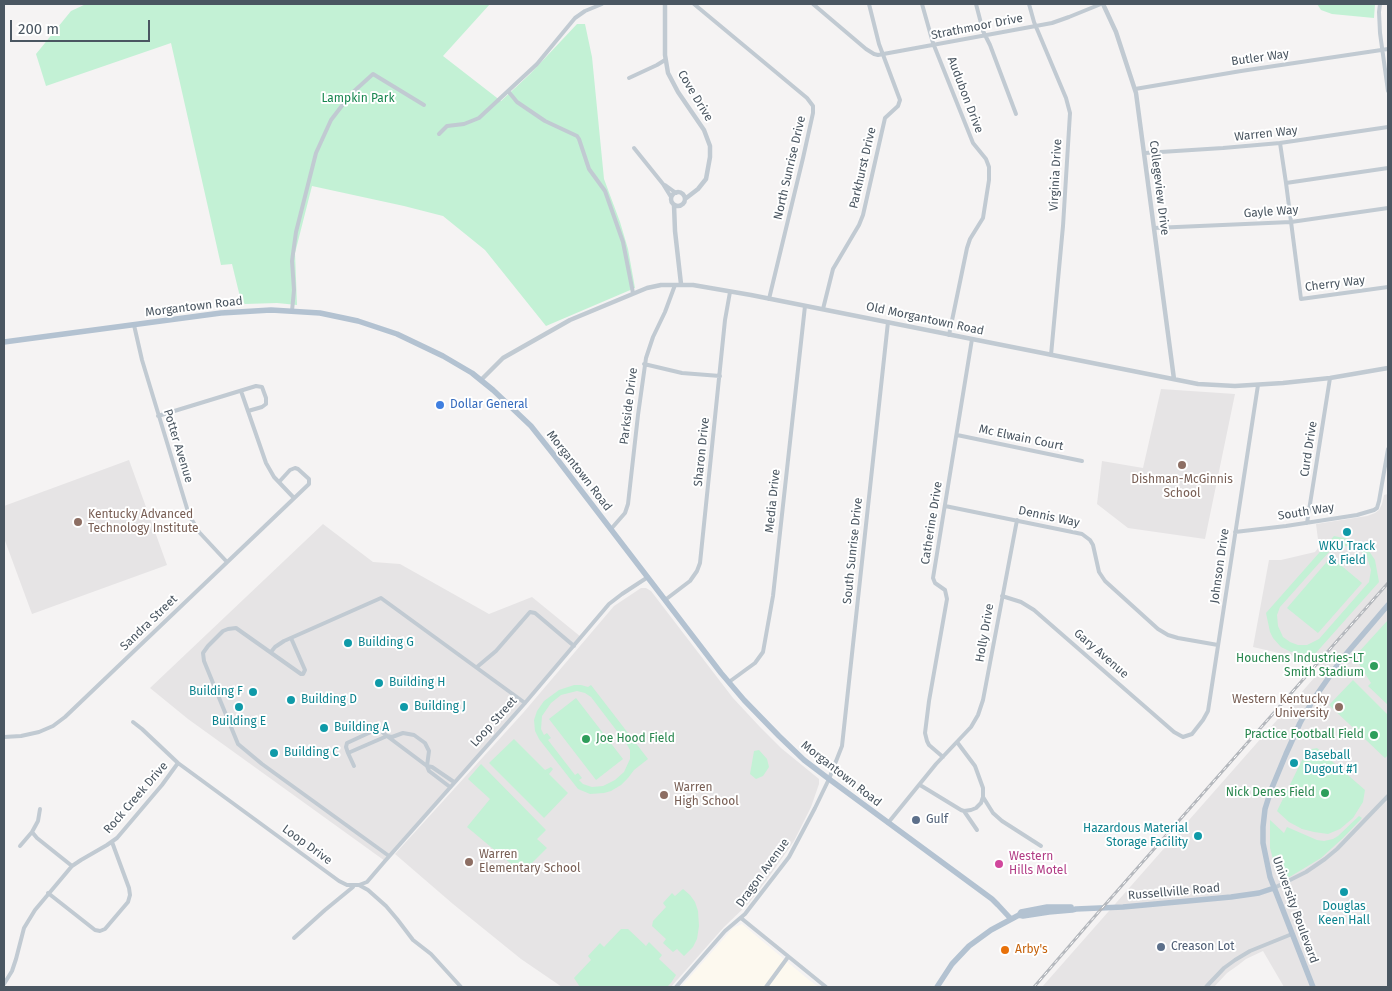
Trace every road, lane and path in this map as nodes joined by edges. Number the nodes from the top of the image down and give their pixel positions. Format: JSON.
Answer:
{"nodes":[{"id":1,"x":602,"y":4,"type":"edge"},
{"id":2,"x":665,"y":4,"type":"edge"},
{"id":3,"x":694,"y":4,"type":"edge"},
{"id":4,"x":813,"y":4,"type":"edge"},
{"id":5,"x":869,"y":4,"type":"edge"},
{"id":6,"x":922,"y":4,"type":"edge"},
{"id":7,"x":976,"y":4,"type":"edge"},
{"id":8,"x":1029,"y":4,"type":"edge"},
{"id":9,"x":1102,"y":4,"type":"edge"},
{"id":10,"x":1380,"y":4,"type":"edge"},
{"id":11,"x":1036,"y":26,"type":"junction"},
{"id":12,"x":985,"y":36,"type":"junction"},
{"id":13,"x":934,"y":45,"type":"junction"},
{"id":14,"x":1388,"y":49,"type":"edge"},
{"id":15,"x":1382,"y":50,"type":"junction"},
{"id":16,"x":884,"y":55,"type":"junction"},
{"id":17,"x":665,"y":60,"type":"junction"},
{"id":18,"x":628,"y":78,"type":"dead end"},
{"id":19,"x":1135,"y":88,"type":"junction"},
{"id":20,"x":508,"y":91,"type":"junction"},
{"id":21,"x":1388,"y":91,"type":"edge"},
{"id":22,"x":424,"y":105,"type":"dead end"},
{"id":23,"x":1016,"y":114,"type":"dead end"},
{"id":24,"x":1388,"y":127,"type":"edge"},
{"id":25,"x":439,"y":134,"type":"dead end"},
{"id":26,"x":1280,"y":143,"type":"junction"},
{"id":27,"x":634,"y":148,"type":"dead end"},
{"id":28,"x":1145,"y":152,"type":"junction"},
{"id":29,"x":1388,"y":168,"type":"edge"},
{"id":30,"x":1286,"y":183,"type":"junction"},
{"id":31,"x":663,"y":184,"type":"junction"},
{"id":32,"x":694,"y":192,"type":"junction"},
{"id":33,"x":678,"y":193,"type":"junction"},
{"id":34,"x":672,"y":197,"type":"junction"},
{"id":35,"x":685,"y":199,"type":"junction"},
{"id":36,"x":677,"y":206,"type":"junction"},
{"id":37,"x":1388,"y":208,"type":"edge"},
{"id":38,"x":1291,"y":222,"type":"junction"},
{"id":39,"x":1154,"y":228,"type":"junction"},
{"id":40,"x":678,"y":284,"type":"junction"},
{"id":41,"x":1388,"y":287,"type":"edge"},
{"id":42,"x":730,"y":292,"type":"junction"},
{"id":43,"x":633,"y":293,"type":"junction"},
{"id":44,"x":769,"y":299,"type":"junction"},
{"id":45,"x":805,"y":306,"type":"junction"},
{"id":46,"x":823,"y":309,"type":"junction"},
{"id":47,"x":292,"y":311,"type":"junction"},
{"id":48,"x":888,"y":322,"type":"junction"},
{"id":49,"x":134,"y":324,"type":"junction"},
{"id":50,"x":949,"y":335,"type":"junction"},
{"id":51,"x":972,"y":340,"type":"junction"},
{"id":52,"x":4,"y":342,"type":"edge"},
{"id":53,"x":1051,"y":355,"type":"junction"},
{"id":54,"x":644,"y":364,"type":"junction"},
{"id":55,"x":1388,"y":368,"type":"edge"},
{"id":56,"x":720,"y":376,"type":"junction"},
{"id":57,"x":1330,"y":378,"type":"junction"},
{"id":58,"x":481,"y":380,"type":"junction"},
{"id":59,"x":1174,"y":380,"type":"junction"},
{"id":60,"x":1258,"y":385,"type":"junction"},
{"id":61,"x":242,"y":391,"type":"junction"},
{"id":62,"x":248,"y":411,"type":"junction"},
{"id":63,"x":158,"y":416,"type":"junction"},
{"id":64,"x":957,"y":435,"type":"junction"},
{"id":65,"x":1388,"y":449,"type":"edge"},
{"id":66,"x":1082,"y":461,"type":"dead end"},
{"id":67,"x":279,"y":482,"type":"junction"},
{"id":68,"x":294,"y":498,"type":"junction"},
{"id":69,"x":945,"y":506,"type":"junction"},
{"id":70,"x":1017,"y":520,"type":"junction"},
{"id":71,"x":1306,"y":522,"type":"junction"},
{"id":72,"x":611,"y":529,"type":"junction"},
{"id":73,"x":1235,"y":532,"type":"junction"},
{"id":74,"x":227,"y":562,"type":"junction"},
{"id":75,"x":648,"y":577,"type":"junction"},
{"id":76,"x":1002,"y":596,"type":"junction"},
{"id":77,"x":665,"y":600,"type":"junction"},
{"id":78,"x":1388,"y":605,"type":"edge"},
{"id":79,"x":291,"y":638,"type":"junction"},
{"id":80,"x":1218,"y":645,"type":"junction"},
{"id":81,"x":574,"y":646,"type":"junction"},
{"id":82,"x":271,"y":652,"type":"junction"},
{"id":83,"x":477,"y":667,"type":"junction"},
{"id":84,"x":729,"y":682,"type":"junction"},
{"id":85,"x":525,"y":703,"type":"junction"},
{"id":86,"x":133,"y":722,"type":"dead end"},
{"id":87,"x":397,"y":735,"type":"junction"},
{"id":88,"x":387,"y":736,"type":"junction"},
{"id":89,"x":1181,"y":736,"type":"joint"},
{"id":90,"x":4,"y":737,"type":"edge"},
{"id":91,"x":957,"y":742,"type":"junction"},
{"id":92,"x":396,"y":743,"type":"junction"},
{"id":93,"x":348,"y":753,"type":"junction"},
{"id":94,"x":943,"y":757,"type":"junction"},
{"id":95,"x":178,"y":763,"type":"junction"},
{"id":96,"x":354,"y":766,"type":"dead end"},
{"id":97,"x":427,"y":766,"type":"junction"},
{"id":98,"x":829,"y":779,"type":"junction"},
{"id":99,"x":454,"y":782,"type":"junction"},
{"id":100,"x":920,"y":785,"type":"junction"},
{"id":101,"x":450,"y":787,"type":"junction"},
{"id":102,"x":1388,"y":796,"type":"edge"},
{"id":103,"x":983,"y":797,"type":"junction"},
{"id":104,"x":40,"y":809,"type":"dead end"},
{"id":105,"x":964,"y":811,"type":"junction"},
{"id":106,"x":888,"y":823,"type":"junction"},
{"id":107,"x":977,"y":830,"type":"dead end"},
{"id":108,"x":32,"y":832,"type":"junction"},
{"id":109,"x":112,"y":842,"type":"junction"},
{"id":110,"x":20,"y":846,"type":"dead end"},
{"id":111,"x":1041,"y":846,"type":"dead end"},
{"id":112,"x":389,"y":856,"type":"junction"},
{"id":113,"x":72,"y":866,"type":"junction"},
{"id":114,"x":357,"y":885,"type":"junction"},
{"id":115,"x":1274,"y":888,"type":"junction"},
{"id":116,"x":48,"y":893,"type":"junction"},
{"id":117,"x":741,"y":918,"type":"junction"},
{"id":118,"x":1011,"y":919,"type":"junction"},
{"id":119,"x":1292,"y":934,"type":"junction"},
{"id":120,"x":294,"y":938,"type":"dead end"},
{"id":121,"x":788,"y":957,"type":"junction"},
{"id":122,"x":4,"y":984,"type":"edge"},
{"id":123,"x":460,"y":987,"type":"edge"},
{"id":124,"x":676,"y":987,"type":"edge"},
{"id":125,"x":766,"y":987,"type":"edge"},
{"id":126,"x":826,"y":987,"type":"edge"},
{"id":127,"x":937,"y":987,"type":"edge"},
{"id":128,"x":1206,"y":987,"type":"edge"},
{"id":129,"x":1313,"y":987,"type":"edge"}],
"edges":[{"from":1,"to":20,"type":"street"},
{"from":2,"to":17,"type":"street","name":"Cove Drive"},
{"from":3,"to":44,"type":"street","name":"North Sunrise Drive"},
{"from":4,"to":16,"type":"street"},
{"from":5,"to":16,"type":"street","name":"Parkhurst Drive"},
{"from":6,"to":13,"type":"street","name":"Audubon Drive"},
{"from":7,"to":12,"type":"street"},
{"from":8,"to":11,"type":"street","name":"Virginia Drive"},
{"from":9,"to":11,"type":"street","name":"Strathmoor Drive"},
{"from":9,"to":19,"type":"street","name":"Collegeview Drive"},
{"from":10,"to":15,"type":"street"},
{"from":11,"to":12,"type":"street","name":"Strathmoor Drive"},
{"from":11,"to":53,"type":"street","name":"Virginia Drive"},
{"from":12,"to":13,"type":"street","name":"Strathmoor Drive"},
{"from":12,"to":23,"type":"street"},
{"from":13,"to":16,"type":"street","name":"Strathmoor Drive"},
{"from":13,"to":50,"type":"street","name":"Audubon Drive"},
{"from":14,"to":15,"type":"street","name":"Butler Way"},
{"from":15,"to":19,"type":"street","name":"Butler Way"},
{"from":15,"to":21,"type":"street"},
{"from":16,"to":46,"type":"street","name":"Parkhurst Drive"},
{"from":17,"to":18,"type":"street"},
{"from":17,"to":32,"type":"street","name":"Cove Drive"},
{"from":19,"to":28,"type":"street","name":"Collegeview Drive"},
{"from":20,"to":25,"type":"street"},
{"from":20,"to":43,"type":"street"},
{"from":22,"to":47,"type":"street"},
{"from":24,"to":26,"type":"street","name":"Warren Way"},
{"from":26,"to":28,"type":"street","name":"Warren Way"},
{"from":26,"to":30,"type":"street"},
{"from":27,"to":31,"type":"street"},
{"from":28,"to":39,"type":"street","name":"Collegeview Drive"},
{"from":29,"to":30,"type":"street"},
{"from":30,"to":38,"type":"street"},
{"from":31,"to":33,"type":"street"},
{"from":31,"to":34,"type":"street"},
{"from":32,"to":33,"type":"street"},
{"from":32,"to":35,"type":"street","name":"Cove Drive"},
{"from":33,"to":34,"type":"street"},
{"from":33,"to":35,"type":"street"},
{"from":34,"to":36,"type":"street"},
{"from":35,"to":36,"type":"street","name":"Parkside Drive"},
{"from":36,"to":40,"type":"street","name":"Parkside Drive"},
{"from":37,"to":38,"type":"street","name":"Gayle Way"},
{"from":38,"to":39,"type":"street","name":"Gayle Way"},
{"from":38,"to":41,"type":"street","name":"Cherry Way"},
{"from":39,"to":59,"type":"street","name":"Collegeview Drive"},
{"from":40,"to":42,"type":"street","name":"Old Morgantown Road"},
{"from":40,"to":43,"type":"street","name":"Old Morgantown Road"},
{"from":40,"to":54,"type":"street","name":"Parkside Drive"},
{"from":42,"to":44,"type":"street","name":"Old Morgantown Road"},
{"from":42,"to":56,"type":"street","name":"Sharon Drive"},
{"from":43,"to":58,"type":"street","name":"Old Morgantown Road"},
{"from":44,"to":45,"type":"street","name":"Old Morgantown Road"},
{"from":45,"to":46,"type":"street","name":"Old Morgantown Road"},
{"from":45,"to":84,"type":"street","name":"Media Drive"},
{"from":46,"to":48,"type":"street","name":"Old Morgantown Road"},
{"from":47,"to":49,"type":"main road","name":"Morgantown Road"},
{"from":47,"to":58,"type":"main road","name":"Morgantown Road"},
{"from":48,"to":50,"type":"street","name":"Old Morgantown Road"},
{"from":48,"to":98,"type":"street","name":"South Sunrise Drive"},
{"from":49,"to":52,"type":"main road","name":"Morgantown Road"},
{"from":49,"to":63,"type":"street","name":"Potter Avenue"},
{"from":50,"to":51,"type":"street","name":"Old Morgantown Road"},
{"from":51,"to":53,"type":"street","name":"Old Morgantown Road"},
{"from":51,"to":64,"type":"street","name":"Catherine Drive"},
{"from":53,"to":59,"type":"street","name":"Old Morgantown Road"},
{"from":54,"to":56,"type":"street"},
{"from":54,"to":72,"type":"street","name":"Parkside Drive"},
{"from":55,"to":57,"type":"street","name":"Old Morgantown Road"},
{"from":56,"to":77,"type":"street","name":"Sharon Drive"},
{"from":57,"to":60,"type":"street","name":"Old Morgantown Road"},
{"from":57,"to":71,"type":"street","name":"Curd Drive"},
{"from":58,"to":72,"type":"main road","name":"Morgantown Road"},
{"from":59,"to":60,"type":"street","name":"Old Morgantown Road"},
{"from":60,"to":73,"type":"street","name":"Johnson Drive"},
{"from":61,"to":62,"type":"street"},
{"from":61,"to":62,"type":"street"},
{"from":61,"to":63,"type":"street"},
{"from":62,"to":67,"type":"street"},
{"from":63,"to":74,"type":"street","name":"Potter Avenue"},
{"from":64,"to":66,"type":"street","name":"Mc Elwain Court"},
{"from":64,"to":69,"type":"street","name":"Catherine Drive"},
{"from":65,"to":71,"type":"street","name":"South Way"},
{"from":67,"to":68,"type":"street"},
{"from":67,"to":68,"type":"street","name":"Sandra Street"},
{"from":68,"to":74,"type":"street","name":"Sandra Street"},
{"from":69,"to":70,"type":"street","name":"Dennis Way"},
{"from":69,"to":94,"type":"street","name":"Catherine Drive"},
{"from":70,"to":76,"type":"street","name":"Holly Drive"},
{"from":70,"to":80,"type":"street","name":"Dennis Way"},
{"from":71,"to":73,"type":"street","name":"South Way"},
{"from":72,"to":75,"type":"main road","name":"Morgantown Road"},
{"from":73,"to":80,"type":"street","name":"Johnson Drive"},
{"from":74,"to":90,"type":"street","name":"Sandra Street"},
{"from":75,"to":77,"type":"main road","name":"Morgantown Road"},
{"from":75,"to":81,"type":"street","name":"Loop Street"},
{"from":76,"to":89,"type":"street","name":"Gary Avenue"},
{"from":76,"to":91,"type":"street","name":"Holly Drive"},
{"from":77,"to":84,"type":"main road","name":"Morgantown Road"},
{"from":78,"to":115,"type":"main road","name":"University Boulevard"},
{"from":79,"to":82,"type":"street"},
{"from":79,"to":82,"type":"street"},
{"from":79,"to":83,"type":"street"},
{"from":80,"to":89,"type":"street","name":"Johnson Drive"},
{"from":81,"to":83,"type":"street"},
{"from":81,"to":85,"type":"street","name":"Loop Street"},
{"from":82,"to":112,"type":"street"},
{"from":83,"to":85,"type":"street"},
{"from":84,"to":98,"type":"main road","name":"Morgantown Road"},
{"from":85,"to":99,"type":"street","name":"Loop Street"},
{"from":86,"to":95,"type":"street","name":"Loop Drive"},
{"from":87,"to":88,"type":"street"},
{"from":87,"to":92,"type":"street"},
{"from":87,"to":97,"type":"street"},
{"from":88,"to":92,"type":"street"},
{"from":88,"to":93,"type":"street"},
{"from":88,"to":93,"type":"street"},
{"from":91,"to":94,"type":"street","name":"Holly Drive"},
{"from":91,"to":103,"type":"street"},
{"from":92,"to":97,"type":"street"},
{"from":93,"to":96,"type":"street"},
{"from":94,"to":100,"type":"street","name":"Holly Drive"},
{"from":95,"to":109,"type":"street","name":"Rock Creek Drive"},
{"from":95,"to":114,"type":"street","name":"Loop Drive"},
{"from":97,"to":99,"type":"street"},
{"from":97,"to":101,"type":"street"},
{"from":98,"to":106,"type":"main road","name":"Morgantown Road"},
{"from":98,"to":117,"type":"street","name":"Dragon Avenue"},
{"from":99,"to":101,"type":"street","name":"Loop Street"},
{"from":100,"to":105,"type":"street"},
{"from":100,"to":106,"type":"street","name":"Holly Drive"},
{"from":101,"to":112,"type":"street","name":"Loop Street"},
{"from":102,"to":115,"type":"street"},
{"from":103,"to":105,"type":"street"},
{"from":103,"to":111,"type":"street"},
{"from":104,"to":108,"type":"street"},
{"from":105,"to":107,"type":"street"},
{"from":106,"to":118,"type":"main road","name":"Morgantown Road"},
{"from":108,"to":110,"type":"street"},
{"from":108,"to":113,"type":"street"},
{"from":109,"to":113,"type":"street","name":"Rock Creek Drive"},
{"from":109,"to":116,"type":"street"},
{"from":112,"to":114,"type":"street","name":"Loop Street"},
{"from":113,"to":116,"type":"street","name":"Rock Creek Drive"},
{"from":114,"to":120,"type":"street","name":"Loop Street"},
{"from":114,"to":123,"type":"street","name":"Loop Drive"},
{"from":115,"to":118,"type":"main road","name":"Russellville Road"},
{"from":115,"to":119,"type":"main road","name":"University Boulevard"},
{"from":116,"to":122,"type":"street","name":"Rock Creek Drive"},
{"from":117,"to":121,"type":"street"},
{"from":117,"to":124,"type":"street","name":"Dragon Avenue"},
{"from":118,"to":127,"type":"main road","name":"Russellville Road"},
{"from":119,"to":128,"type":"street"},
{"from":119,"to":129,"type":"main road","name":"University Boulevard"},
{"from":121,"to":125,"type":"street"},
{"from":121,"to":126,"type":"street"}]}
